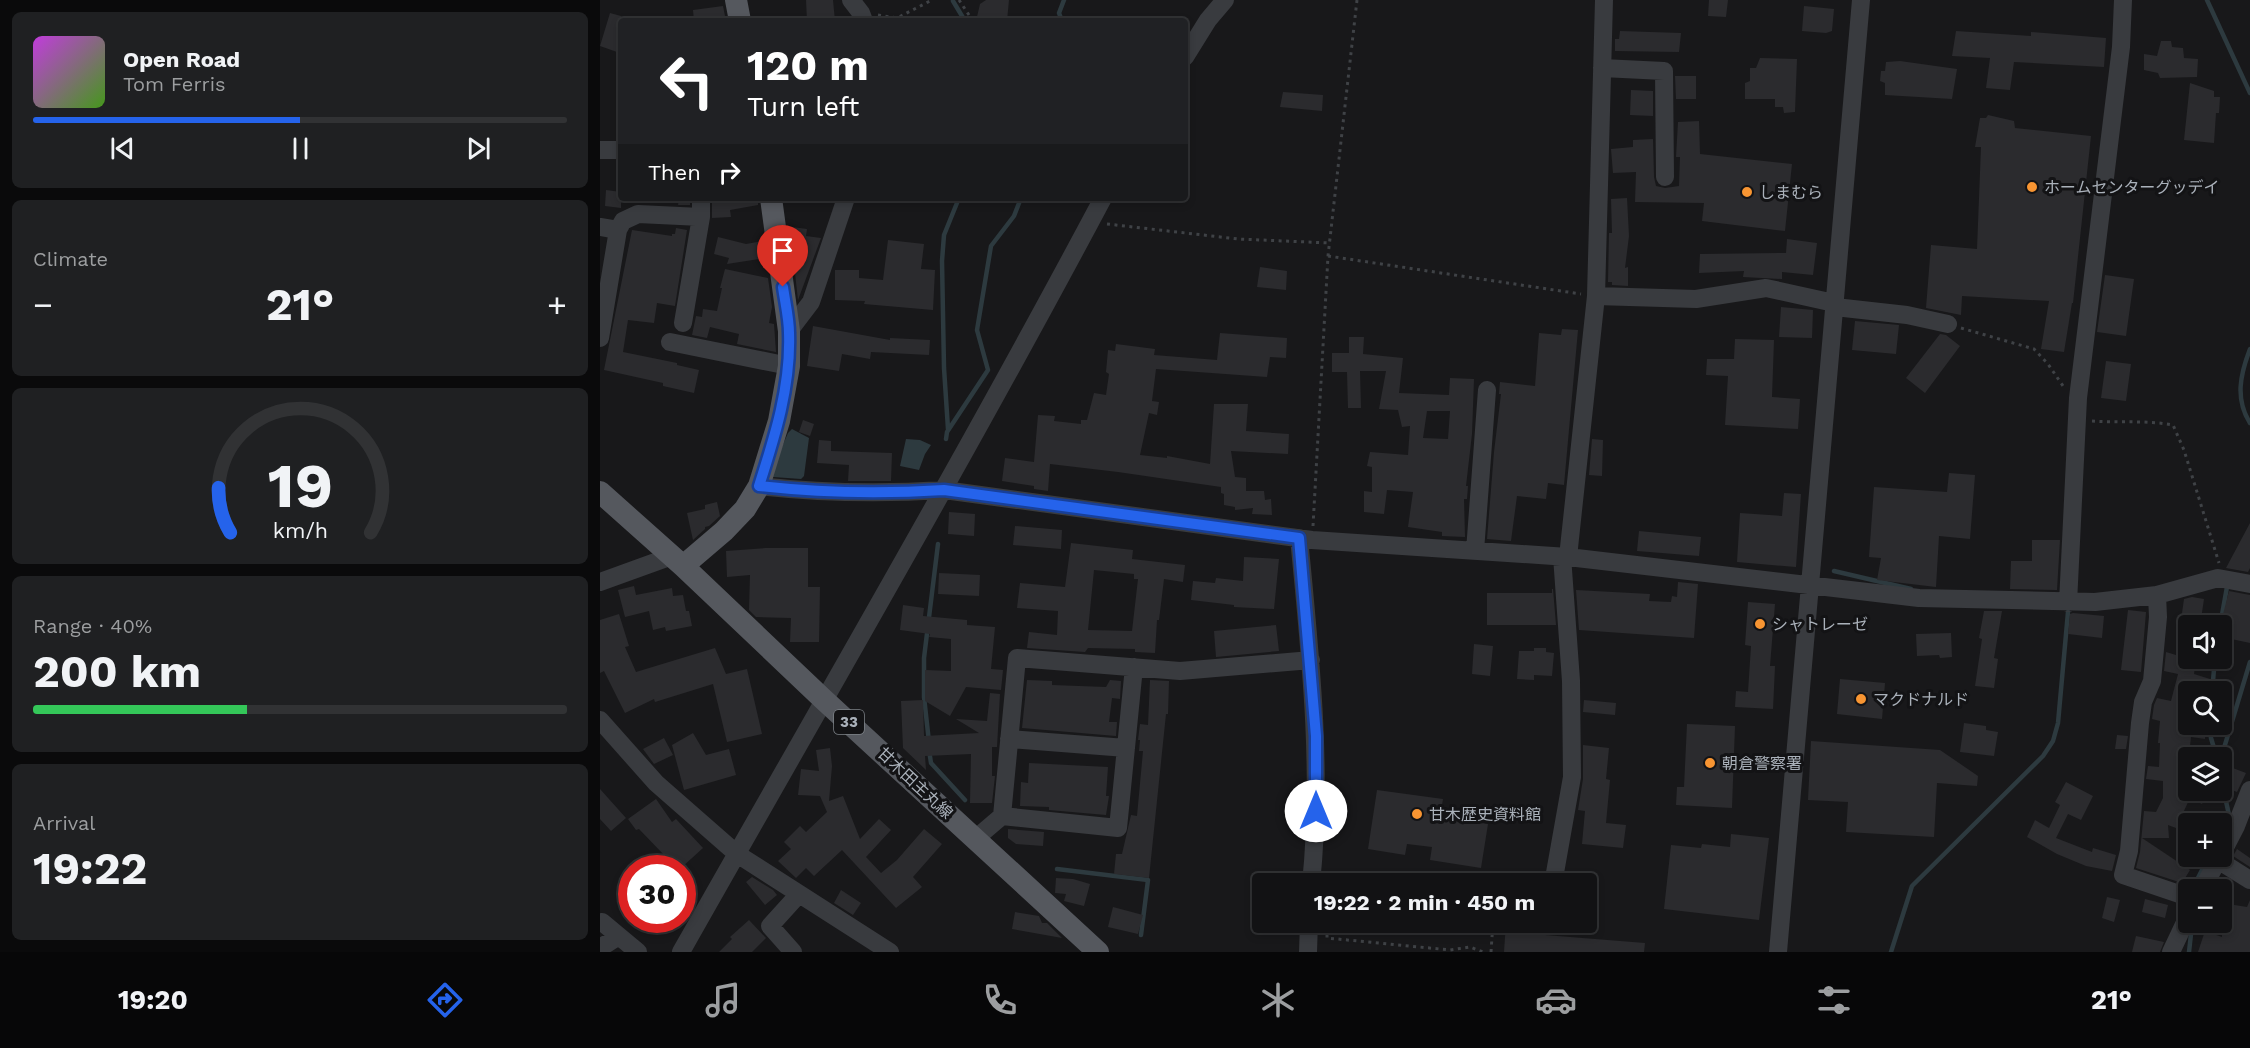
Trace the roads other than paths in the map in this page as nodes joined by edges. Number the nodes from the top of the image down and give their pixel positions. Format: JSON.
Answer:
{"nodes":[{"id":1,"x":736,"y":0,"type":"edge"},
{"id":2,"x":1225,"y":0,"type":"edge"},
{"id":3,"x":1604,"y":0,"type":"edge"},
{"id":4,"x":1861,"y":0,"type":"edge"},
{"id":5,"x":2123,"y":0,"type":"edge"},
{"id":6,"x":739,"y":18,"type":"edge"},
{"id":7,"x":1188,"y":52,"type":"edge"},
{"id":8,"x":1602,"y":68,"type":"junction"},
{"id":9,"x":600,"y":150,"type":"edge"},
{"id":10,"x":618,"y":150,"type":"edge"},
{"id":11,"x":1665,"y":177,"type":"dead end"},
{"id":12,"x":701,"y":201,"type":"edge"},
{"id":13,"x":771,"y":201,"type":"edge"},
{"id":14,"x":845,"y":201,"type":"edge"},
{"id":15,"x":1102,"y":201,"type":"edge"},
{"id":16,"x":701,"y":217,"type":"junction"},
{"id":17,"x":609,"y":228,"type":"edge"},
{"id":18,"x":604,"y":291,"type":"edge"},
{"id":19,"x":1596,"y":296,"type":"junction"},
{"id":20,"x":1835,"y":304,"type":"junction"},
{"id":21,"x":683,"y":323,"type":"dead end"},
{"id":22,"x":1948,"y":324,"type":"road end"},
{"id":23,"x":789,"y":331,"type":"junction"},
{"id":24,"x":600,"y":338,"type":"edge"},
{"id":25,"x":670,"y":342,"type":"dead end"},
{"id":26,"x":789,"y":366,"type":"junction"},
{"id":27,"x":1487,"y":390,"type":"dead end"},
{"id":28,"x":759,"y":486,"type":"junction"},
{"id":29,"x":944,"y":490,"type":"junction"},
{"id":30,"x":600,"y":492,"type":"edge"},
{"id":31,"x":1306,"y":539,"type":"junction"},
{"id":32,"x":1475,"y":551,"type":"junction"},
{"id":33,"x":1565,"y":557,"type":"junction"},
{"id":34,"x":677,"y":561,"type":"junction"},
{"id":35,"x":600,"y":582,"type":"edge"},
{"id":36,"x":1811,"y":584,"type":"junction"},
{"id":37,"x":2250,"y":584,"type":"edge"},
{"id":38,"x":2157,"y":595,"type":"junction"},
{"id":39,"x":2068,"y":603,"type":"junction"},
{"id":40,"x":1311,"y":660,"type":"junction"},
{"id":41,"x":1134,"y":667,"type":"junction"},
{"id":42,"x":823,"y":699,"type":"junction"},
{"id":43,"x":600,"y":720,"type":"edge"},
{"id":44,"x":1009,"y":739,"type":"junction"},
{"id":45,"x":1126,"y":748,"type":"junction"},
{"id":46,"x":2250,"y":790,"type":"edge"},
{"id":47,"x":1002,"y":816,"type":"junction"},
{"id":48,"x":2232,"y":834,"type":"edge"},
{"id":49,"x":975,"y":839,"type":"junction"},
{"id":50,"x":736,"y":854,"type":"junction"},
{"id":51,"x":2232,"y":866,"type":"edge"},
{"id":52,"x":1312,"y":873,"type":"edge"},
{"id":53,"x":1555,"y":873,"type":"edge"},
{"id":54,"x":2250,"y":880,"type":"edge"},
{"id":55,"x":799,"y":894,"type":"junction"},
{"id":56,"x":2178,"y":894,"type":"edge"},
{"id":57,"x":602,"y":922,"type":"dead end"},
{"id":58,"x":1309,"y":933,"type":"edge"},
{"id":59,"x":2180,"y":933,"type":"edge"},
{"id":60,"x":619,"y":936,"type":"junction"},
{"id":61,"x":600,"y":948,"type":"edge"},
{"id":62,"x":788,"y":950,"type":"edge"},
{"id":63,"x":638,"y":952,"type":"edge"},
{"id":64,"x":681,"y":952,"type":"edge"},
{"id":65,"x":890,"y":952,"type":"edge"},
{"id":66,"x":1098,"y":952,"type":"edge"},
{"id":67,"x":1308,"y":952,"type":"edge"},
{"id":68,"x":1778,"y":952,"type":"edge"},
{"id":69,"x":2171,"y":952,"type":"edge"}],
"edges":[{"from":1,"to":6,"type":"main road"},
{"from":2,"to":7,"type":"street"},
{"from":3,"to":8,"type":"street"},
{"from":4,"to":20,"type":"street"},
{"from":5,"to":39,"type":"street"},
{"from":8,"to":11,"type":"street"},
{"from":8,"to":19,"type":"street"},
{"from":9,"to":10,"type":"street"},
{"from":12,"to":16,"type":"street"},
{"from":13,"to":23,"type":"main road"},
{"from":14,"to":23,"type":"street"},
{"from":15,"to":29,"type":"street"},
{"from":16,"to":17,"type":"street"},
{"from":16,"to":21,"type":"street"},
{"from":17,"to":18,"type":"street"},
{"from":18,"to":24,"type":"street"},
{"from":19,"to":20,"type":"street"},
{"from":19,"to":33,"type":"street"},
{"from":20,"to":22,"type":"street"},
{"from":20,"to":36,"type":"street"},
{"from":23,"to":26,"type":"main road"},
{"from":25,"to":26,"type":"street"},
{"from":26,"to":28,"type":"main road"},
{"from":27,"to":32,"type":"street"},
{"from":28,"to":29,"type":"street"},
{"from":28,"to":34,"type":"main road"},
{"from":29,"to":31,"type":"street"},
{"from":29,"to":42,"type":"street"},
{"from":30,"to":34,"type":"main road","name":"甘木田主丸線","number":"33"},
{"from":31,"to":32,"type":"street"},
{"from":31,"to":40,"type":"street"},
{"from":32,"to":33,"type":"street"},
{"from":33,"to":36,"type":"street"},
{"from":33,"to":53,"type":"street"},
{"from":34,"to":35,"type":"street"},
{"from":34,"to":42,"type":"main road","name":"甘木田主丸線","number":"33"},
{"from":36,"to":39,"type":"street"},
{"from":36,"to":68,"type":"street"},
{"from":37,"to":38,"type":"street"},
{"from":38,"to":39,"type":"street"},
{"from":38,"to":56,"type":"street"},
{"from":40,"to":41,"type":"street"},
{"from":40,"to":52,"type":"street"},
{"from":41,"to":44,"type":"street"},
{"from":41,"to":45,"type":"street"},
{"from":42,"to":49,"type":"main road","name":"甘木田主丸線","number":"33"},
{"from":42,"to":50,"type":"street"},
{"from":43,"to":50,"type":"street"},
{"from":44,"to":45,"type":"street"},
{"from":44,"to":47,"type":"street"},
{"from":45,"to":47,"type":"street"},
{"from":46,"to":48,"type":"street"},
{"from":47,"to":49,"type":"street"},
{"from":49,"to":66,"type":"main road","name":"甘木田主丸線","number":"33"},
{"from":50,"to":55,"type":"street"},
{"from":50,"to":64,"type":"street"},
{"from":51,"to":54,"type":"street"},
{"from":55,"to":62,"type":"street"},
{"from":55,"to":65,"type":"street"},
{"from":57,"to":60,"type":"street"},
{"from":58,"to":67,"type":"street"},
{"from":59,"to":69,"type":"street"},
{"from":60,"to":61,"type":"street"},
{"from":60,"to":63,"type":"street"}]}
